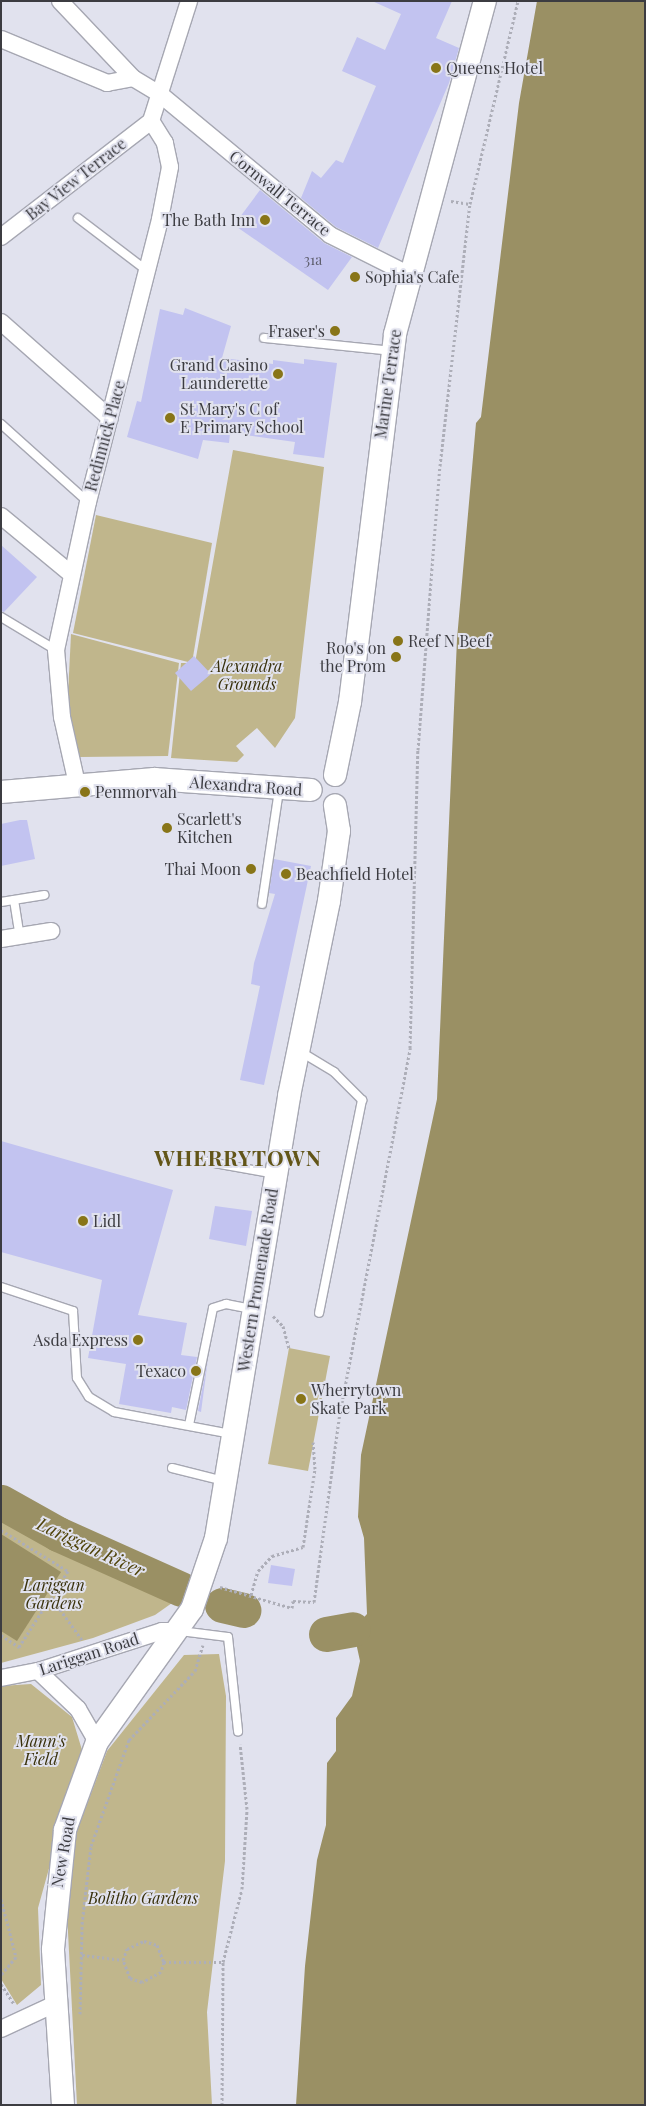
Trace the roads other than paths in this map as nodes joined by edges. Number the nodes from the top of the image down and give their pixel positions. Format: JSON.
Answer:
{"nodes":[{"id":1,"x":60,"y":1,"type":"edge"},
{"id":2,"x":189,"y":1,"type":"edge"},
{"id":3,"x":485,"y":1,"type":"edge"},
{"id":4,"x":1,"y":39,"type":"edge"},
{"id":5,"x":133,"y":78,"type":"junction"},
{"id":6,"x":161,"y":95,"type":"junction"},
{"id":7,"x":151,"y":121,"type":"junction"},
{"id":8,"x":78,"y":218,"type":"dead end"},
{"id":9,"x":1,"y":236,"type":"edge"},
{"id":10,"x":148,"y":272,"type":"junction"},
{"id":11,"x":408,"y":274,"type":"junction"},
{"id":12,"x":1,"y":322,"type":"edge"},
{"id":13,"x":264,"y":338,"type":"dead end"},
{"id":14,"x":392,"y":351,"type":"junction"},
{"id":15,"x":110,"y":418,"type":"junction"},
{"id":16,"x":1,"y":424,"type":"edge"},
{"id":17,"x":88,"y":502,"type":"junction"},
{"id":18,"x":1,"y":516,"type":"edge"},
{"id":19,"x":72,"y":574,"type":"junction"},
{"id":20,"x":1,"y":617,"type":"edge"},
{"id":21,"x":56,"y":650,"type":"junction"},
{"id":22,"x":335,"y":774,"type":"junction"},
{"id":23,"x":76,"y":784,"type":"junction"},
{"id":24,"x":279,"y":788,"type":"junction"},
{"id":25,"x":311,"y":790,"type":"junction"},
{"id":26,"x":1,"y":792,"type":"edge"},
{"id":27,"x":335,"y":805,"type":"junction"},
{"id":28,"x":44,"y":895,"type":"dead end"},
{"id":29,"x":14,"y":900,"type":"junction"},
{"id":30,"x":1,"y":902,"type":"edge"},
{"id":31,"x":262,"y":904,"type":"dead end"},
{"id":32,"x":51,"y":930,"type":"dead end"},
{"id":33,"x":20,"y":936,"type":"junction"},
{"id":34,"x":1,"y":939,"type":"edge"},
{"id":35,"x":299,"y":1051,"type":"junction"},
{"id":36,"x":203,"y":1161,"type":"dead end"},
{"id":37,"x":276,"y":1174,"type":"junction"},
{"id":38,"x":1,"y":1287,"type":"edge"},
{"id":39,"x":254,"y":1309,"type":"junction"},
{"id":40,"x":319,"y":1313,"type":"dead end"},
{"id":41,"x":189,"y":1425,"type":"junction"},
{"id":42,"x":233,"y":1434,"type":"junction"},
{"id":43,"x":172,"y":1468,"type":"dead end"},
{"id":44,"x":226,"y":1481,"type":"junction"},
{"id":45,"x":178,"y":1631,"type":"junction"},
{"id":46,"x":38,"y":1671,"type":"junction"},
{"id":47,"x":1,"y":1678,"type":"edge"},
{"id":48,"x":238,"y":1731,"type":"road end"},
{"id":49,"x":97,"y":1742,"type":"junction"},
{"id":50,"x":55,"y":2004,"type":"junction"},
{"id":51,"x":1,"y":2029,"type":"edge"},
{"id":52,"x":64,"y":2105,"type":"edge"}],
"edges":[{"from":1,"to":5,"type":"street","name":"Cornwall Terrace"},
{"from":2,"to":6,"type":"street"},
{"from":3,"to":11,"type":"street","name":"Marine Terrace"},
{"from":4,"to":5,"type":"street"},
{"from":5,"to":6,"type":"street","name":"Cornwall Terrace"},
{"from":6,"to":7,"type":"street"},
{"from":6,"to":11,"type":"street","name":"Cornwall Terrace"},
{"from":7,"to":9,"type":"street","name":"Bay View Terrace"},
{"from":7,"to":10,"type":"street","name":"Redinnick Place"},
{"from":8,"to":10,"type":"lane"},
{"from":10,"to":15,"type":"street","name":"Redinnick Place"},
{"from":11,"to":14,"type":"street","name":"Marine Terrace"},
{"from":12,"to":15,"type":"street"},
{"from":13,"to":14,"type":"lane"},
{"from":14,"to":22,"type":"street","name":"Marine Terrace"},
{"from":15,"to":17,"type":"street","name":"Redinnick Place"},
{"from":16,"to":17,"type":"lane"},
{"from":17,"to":19,"type":"street","name":"Redinnick Place"},
{"from":18,"to":19,"type":"street"},
{"from":19,"to":21,"type":"street","name":"Redinnick Place"},
{"from":20,"to":21,"type":"lane"},
{"from":21,"to":23,"type":"street","name":"Redinnick Place"},
{"from":22,"to":25,"type":"street"},
{"from":22,"to":27,"type":"street"},
{"from":23,"to":24,"type":"street","name":"Alexandra Road"},
{"from":23,"to":26,"type":"street","name":"Alexandra Road"},
{"from":24,"to":25,"type":"street","name":"Alexandra Road"},
{"from":24,"to":31,"type":"lane"},
{"from":25,"to":27,"type":"street"},
{"from":27,"to":35,"type":"street","name":"Western Promenade Road"},
{"from":28,"to":29,"type":"lane"},
{"from":29,"to":30,"type":"lane"},
{"from":29,"to":33,"type":"lane"},
{"from":32,"to":33,"type":"street"},
{"from":33,"to":34,"type":"street"},
{"from":35,"to":37,"type":"street","name":"Western Promenade Road"},
{"from":35,"to":40,"type":"lane"},
{"from":36,"to":37,"type":"lane"},
{"from":37,"to":39,"type":"street","name":"Western Promenade Road"},
{"from":38,"to":41,"type":"lane"},
{"from":39,"to":41,"type":"lane"},
{"from":39,"to":42,"type":"street","name":"Western Promenade Road"},
{"from":41,"to":42,"type":"lane"},
{"from":42,"to":44,"type":"street","name":"Western Promenade Road"},
{"from":43,"to":44,"type":"lane"},
{"from":44,"to":45,"type":"street","name":"Western Promenade Road"},
{"from":45,"to":46,"type":"street","name":"Lariggan Road"},
{"from":45,"to":48,"type":"lane"},
{"from":45,"to":49,"type":"street","name":"New Road"},
{"from":46,"to":47,"type":"street","name":"Lariggan Road"},
{"from":46,"to":49,"type":"street"},
{"from":49,"to":50,"type":"street","name":"New Road"},
{"from":50,"to":51,"type":"street"},
{"from":50,"to":52,"type":"street","name":"New Road"}]}
